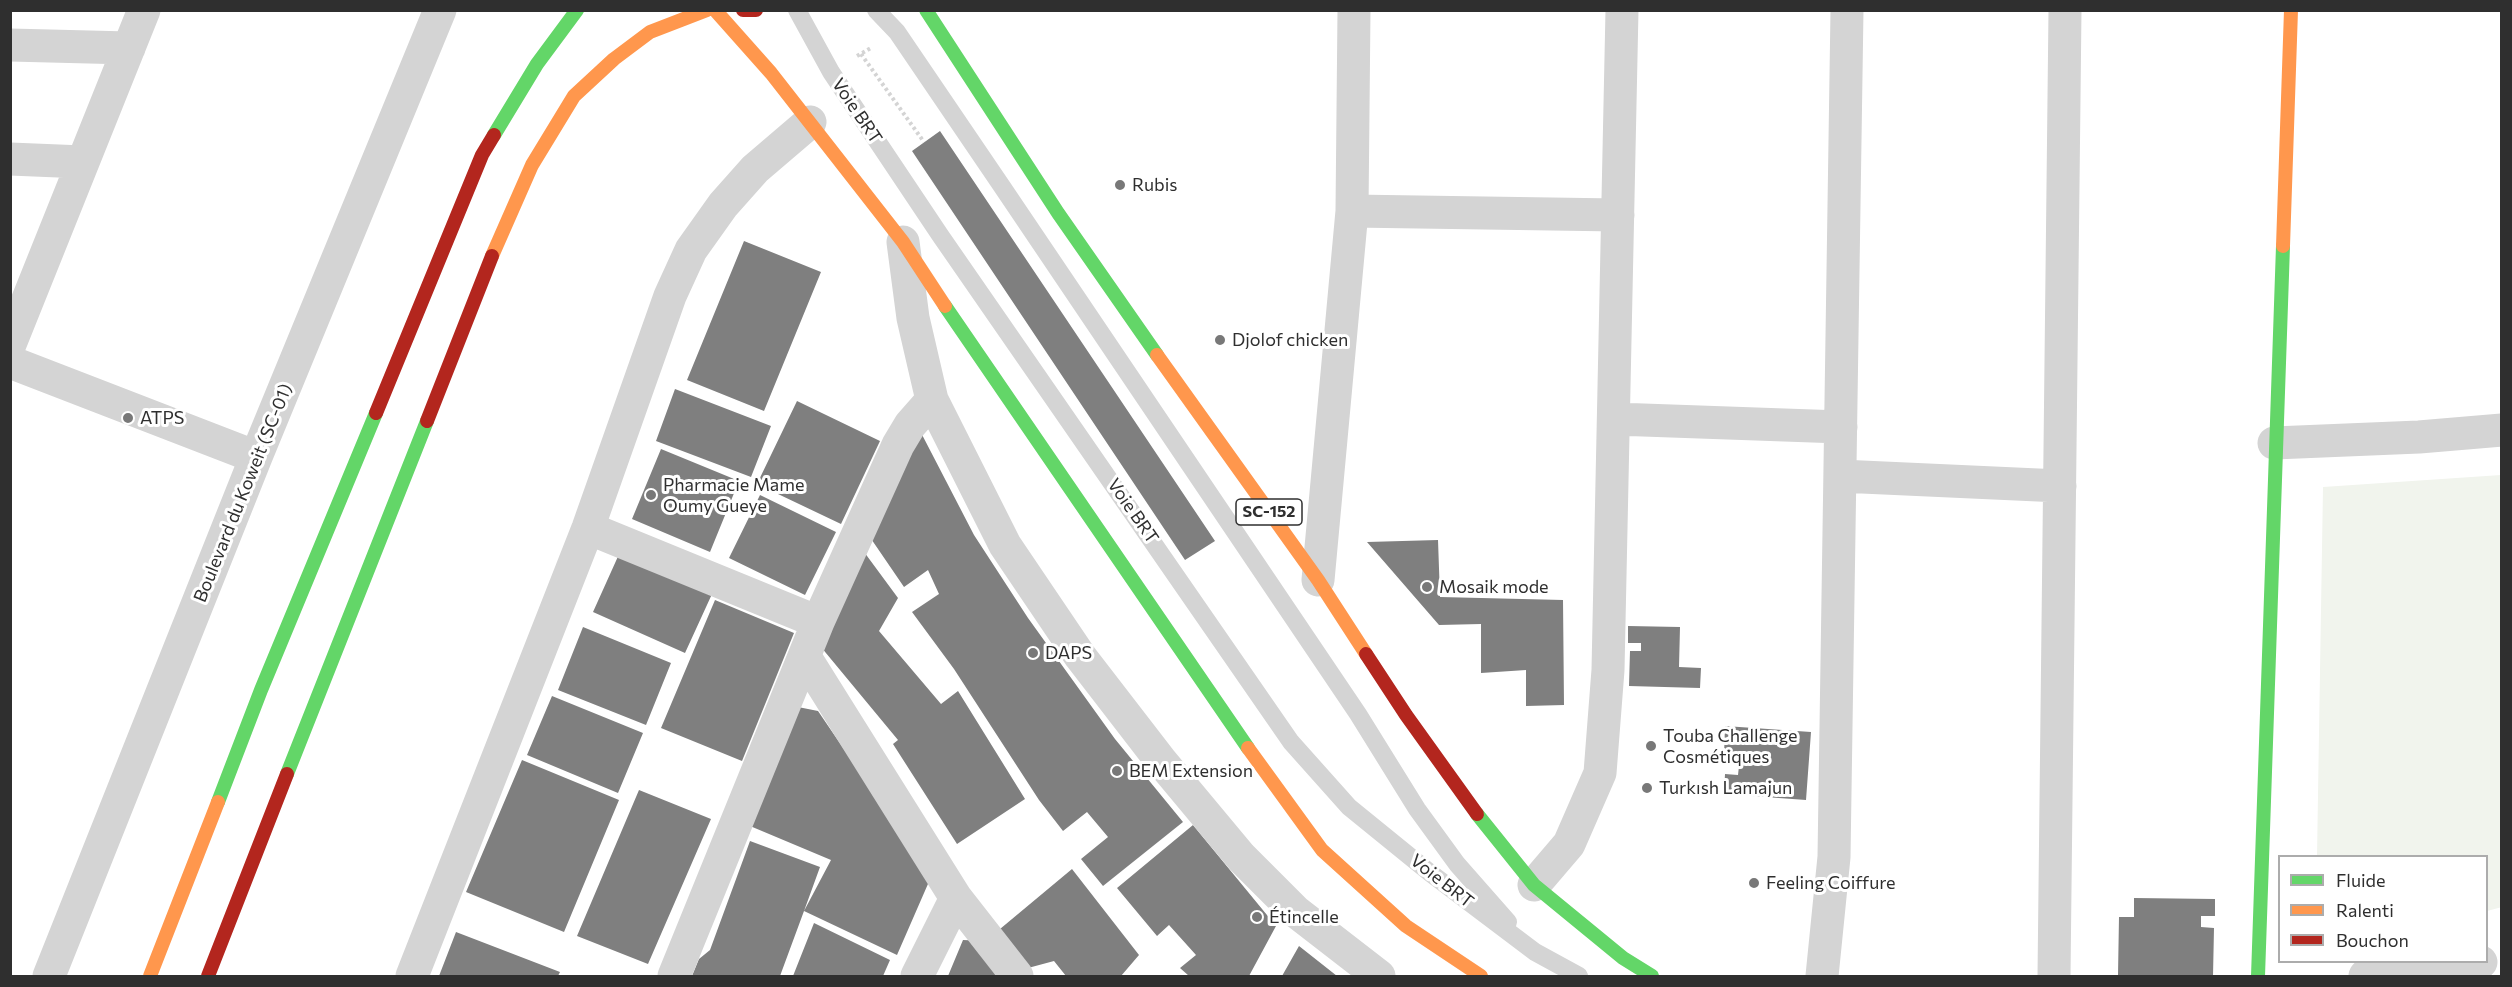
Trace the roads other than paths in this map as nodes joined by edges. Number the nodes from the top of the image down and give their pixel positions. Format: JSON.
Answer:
{"nodes":[{"id":1,"x":144,"y":10,"type":"edge"},
{"id":2,"x":440,"y":10,"type":"edge"},
{"id":3,"x":577,"y":10,"type":"edge"},
{"id":4,"x":707,"y":10,"type":"edge"},
{"id":5,"x":715,"y":10,"type":"edge"},
{"id":6,"x":743,"y":10,"type":"edge"},
{"id":7,"x":756,"y":10,"type":"edge"},
{"id":8,"x":797,"y":10,"type":"edge"},
{"id":9,"x":876,"y":10,"type":"edge"},
{"id":10,"x":926,"y":10,"type":"edge"},
{"id":11,"x":1354,"y":10,"type":"edge"},
{"id":12,"x":1622,"y":10,"type":"edge"},
{"id":13,"x":1847,"y":10,"type":"edge"},
{"id":14,"x":2065,"y":10,"type":"edge"},
{"id":15,"x":2291,"y":10,"type":"edge"},
{"id":16,"x":10,"y":45,"type":"edge"},
{"id":17,"x":129,"y":48,"type":"junction"},
{"id":18,"x":810,"y":122,"type":"junction"},
{"id":19,"x":10,"y":159,"type":"edge"},
{"id":20,"x":83,"y":162,"type":"junction"},
{"id":21,"x":1352,"y":211,"type":"junction"},
{"id":22,"x":1618,"y":215,"type":"junction"},
{"id":23,"x":903,"y":242,"type":"junction"},
{"id":24,"x":10,"y":344,"type":"edge"},
{"id":25,"x":10,"y":362,"type":"edge"},
{"id":26,"x":932,"y":400,"type":"junction"},
{"id":27,"x":1615,"y":418,"type":"junction"},
{"id":28,"x":1841,"y":427,"type":"junction"},
{"id":29,"x":2502,"y":430,"type":"edge"},
{"id":30,"x":2274,"y":443,"type":"junction"},
{"id":31,"x":256,"y":457,"type":"junction"},
{"id":32,"x":1839,"y":476,"type":"junction"},
{"id":33,"x":2060,"y":486,"type":"junction"},
{"id":34,"x":588,"y":528,"type":"junction"},
{"id":35,"x":1318,"y":580,"type":"junction"},
{"id":36,"x":818,"y":622,"type":"junction"},
{"id":37,"x":805,"y":657,"type":"junction"},
{"id":38,"x":1534,"y":885,"type":"junction"},
{"id":39,"x":956,"y":897,"type":"junction"},
{"id":40,"x":1535,"y":952,"type":"junction"},
{"id":41,"x":2473,"y":963,"type":"edge"},
{"id":42,"x":49,"y":976,"type":"edge"},
{"id":43,"x":150,"y":976,"type":"edge"},
{"id":44,"x":208,"y":976,"type":"edge"},
{"id":45,"x":412,"y":976,"type":"edge"},
{"id":46,"x":674,"y":976,"type":"edge"},
{"id":47,"x":917,"y":976,"type":"edge"},
{"id":48,"x":1017,"y":976,"type":"edge"},
{"id":49,"x":1379,"y":976,"type":"edge"},
{"id":50,"x":1481,"y":976,"type":"edge"},
{"id":51,"x":1579,"y":976,"type":"edge"},
{"id":52,"x":1652,"y":976,"type":"edge"},
{"id":53,"x":1824,"y":976,"type":"edge"},
{"id":54,"x":2054,"y":976,"type":"edge"},
{"id":55,"x":2258,"y":976,"type":"edge"},
{"id":56,"x":2365,"y":976,"type":"edge"}],
"edges":[{"from":1,"to":17,"type":"street"},
{"from":2,"to":31,"type":"street","name":"Boulevard du Koweit (SC-01)"},
{"from":3,"to":43,"type":"main road"},
{"from":4,"to":44,"type":"main road"},
{"from":5,"to":18,"type":"main road"},
{"from":6,"to":7,"type":"main road"},
{"from":8,"to":40,"type":"lane","name":"Voie BRT"},
{"from":9,"to":40,"type":"lane","name":"Voie BRT"},
{"from":10,"to":35,"type":"main road","number":"SC-152"},
{"from":11,"to":21,"type":"street"},
{"from":12,"to":22,"type":"street"},
{"from":13,"to":28,"type":"street"},
{"from":14,"to":33,"type":"street"},
{"from":15,"to":30,"type":"main road"},
{"from":16,"to":17,"type":"street"},
{"from":17,"to":20,"type":"street"},
{"from":18,"to":23,"type":"main road"},
{"from":18,"to":34,"type":"street"},
{"from":19,"to":20,"type":"street"},
{"from":20,"to":24,"type":"street"},
{"from":21,"to":22,"type":"street"},
{"from":21,"to":35,"type":"street"},
{"from":22,"to":27,"type":"street"},
{"from":23,"to":26,"type":"street"},
{"from":23,"to":50,"type":"main road"},
{"from":25,"to":31,"type":"street"},
{"from":26,"to":36,"type":"street"},
{"from":26,"to":49,"type":"street"},
{"from":27,"to":28,"type":"street"},
{"from":27,"to":38,"type":"street"},
{"from":28,"to":32,"type":"street"},
{"from":29,"to":30,"type":"street"},
{"from":30,"to":55,"type":"main road"},
{"from":31,"to":42,"type":"street","name":"Boulevard du Koweit (SC-01)"},
{"from":32,"to":33,"type":"street"},
{"from":32,"to":53,"type":"street"},
{"from":33,"to":54,"type":"street"},
{"from":34,"to":36,"type":"street"},
{"from":34,"to":45,"type":"street"},
{"from":35,"to":38,"type":"main road","number":"SC-152"},
{"from":36,"to":37,"type":"street"},
{"from":37,"to":39,"type":"street"},
{"from":37,"to":46,"type":"street"},
{"from":38,"to":52,"type":"main road","number":"SC-152"},
{"from":39,"to":47,"type":"street"},
{"from":39,"to":48,"type":"street"},
{"from":40,"to":51,"type":"lane","name":"Voie BRT"},
{"from":41,"to":56,"type":"street"}]}
